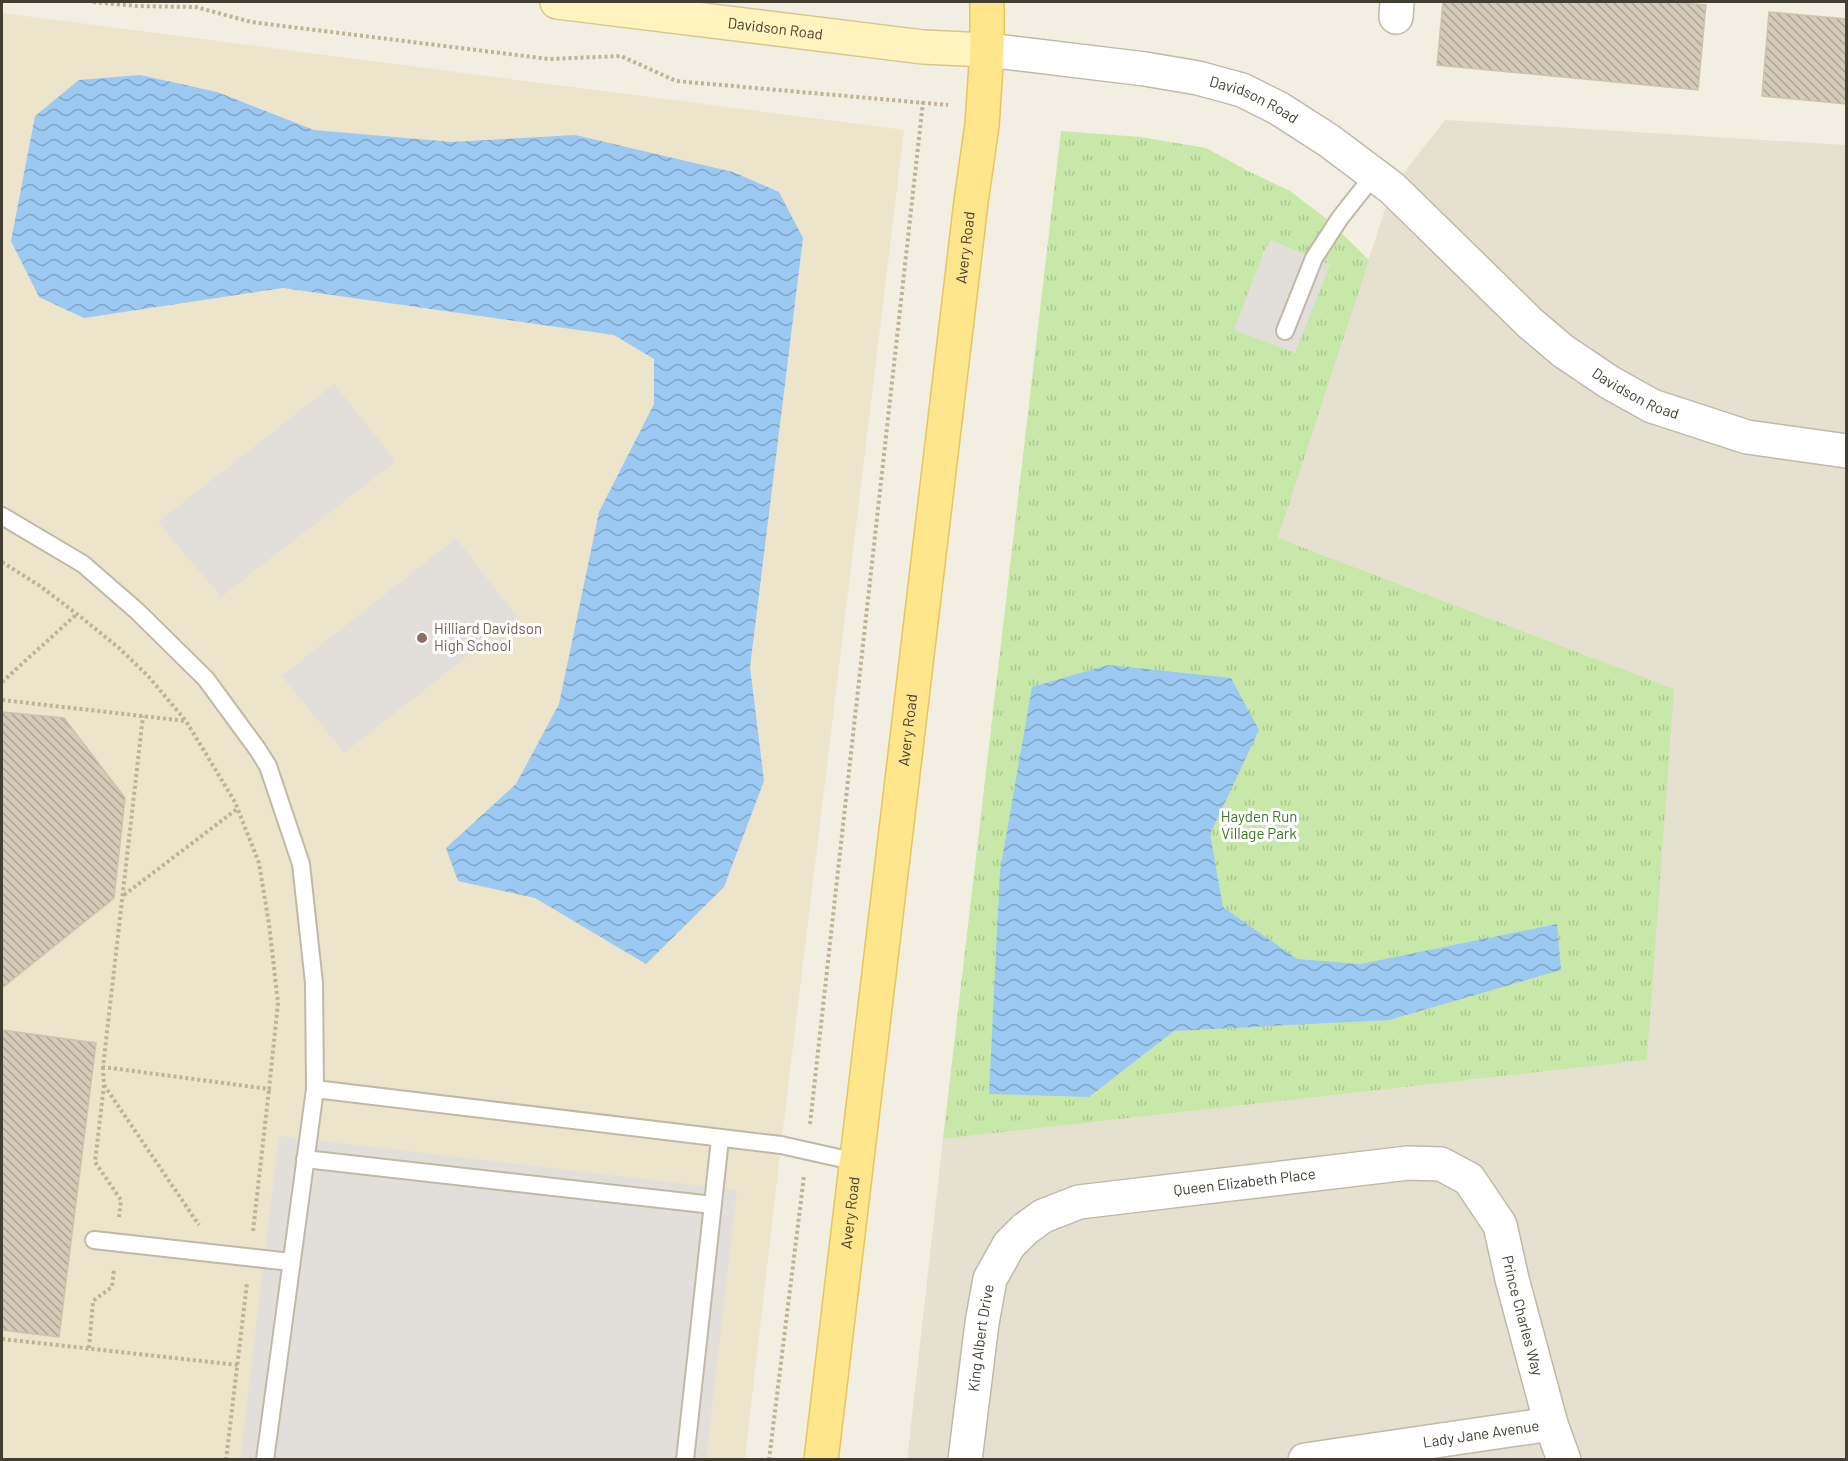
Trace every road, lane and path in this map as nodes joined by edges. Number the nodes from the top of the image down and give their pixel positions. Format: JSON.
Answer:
{"nodes":[{"id":1,"x":93,"y":2,"type":"edge"},
{"id":2,"x":557,"y":2,"type":"edge"},
{"id":3,"x":987,"y":2,"type":"edge"},
{"id":4,"x":987,"y":51,"type":"junction"},
{"id":5,"x":923,"y":102,"type":"junction"},
{"id":6,"x":983,"y":110,"type":"junction"},
{"id":7,"x":1374,"y":175,"type":"junction"},
{"id":8,"x":1285,"y":331,"type":"dead end"},
{"id":9,"x":1846,"y":451,"type":"edge"},
{"id":10,"x":2,"y":516,"type":"edge"},
{"id":11,"x":2,"y":562,"type":"edge"},
{"id":12,"x":77,"y":614,"type":"junction"},
{"id":13,"x":2,"y":682,"type":"edge"},
{"id":14,"x":2,"y":700,"type":"edge"},
{"id":15,"x":143,"y":716,"type":"junction"},
{"id":16,"x":186,"y":721,"type":"junction"},
{"id":17,"x":237,"y":808,"type":"junction"},
{"id":18,"x":123,"y":895,"type":"junction"},
{"id":19,"x":104,"y":1067,"type":"junction"},
{"id":20,"x":104,"y":1085,"type":"junction"},
{"id":21,"x":315,"y":1089,"type":"junction"},
{"id":22,"x":720,"y":1139,"type":"junction"},
{"id":23,"x":807,"y":1152,"type":"junction"},
{"id":24,"x":305,"y":1159,"type":"junction"},
{"id":25,"x":95,"y":1162,"type":"dead end"},
{"id":26,"x":857,"y":1162,"type":"junction"},
{"id":27,"x":1469,"y":1179,"type":"joint"},
{"id":28,"x":713,"y":1205,"type":"junction"},
{"id":29,"x":1025,"y":1228,"type":"joint"},
{"id":30,"x":94,"y":1240,"type":"dead end"},
{"id":31,"x":218,"y":1254,"type":"junction"},
{"id":32,"x":291,"y":1262,"type":"junction"},
{"id":33,"x":246,"y":1296,"type":"dead end"},
{"id":34,"x":2,"y":1339,"type":"edge"},
{"id":35,"x":238,"y":1365,"type":"dead end"},
{"id":36,"x":1551,"y":1424,"type":"junction"},
{"id":37,"x":265,"y":1460,"type":"edge"},
{"id":38,"x":685,"y":1460,"type":"edge"},
{"id":39,"x":769,"y":1460,"type":"edge"},
{"id":40,"x":821,"y":1460,"type":"edge"},
{"id":41,"x":965,"y":1460,"type":"edge"},
{"id":42,"x":1305,"y":1460,"type":"edge"},
{"id":43,"x":1564,"y":1460,"type":"edge"}],
"edges":[{"from":1,"to":5,"type":"path"},
{"from":2,"to":4,"type":"main road","name":"Davidson Road"},
{"from":3,"to":4,"type":"main road","name":"Avery Road"},
{"from":4,"to":6,"type":"main road","name":"Avery Road"},
{"from":4,"to":7,"type":"street","name":"Davidson Road"},
{"from":5,"to":6,"type":"path"},
{"from":5,"to":23,"type":"path"},
{"from":6,"to":26,"type":"main road","name":"Avery Road"},
{"from":7,"to":8,"type":"lane"},
{"from":7,"to":9,"type":"street","name":"Davidson Road"},
{"from":10,"to":21,"type":"lane"},
{"from":11,"to":12,"type":"path"},
{"from":12,"to":13,"type":"path"},
{"from":12,"to":16,"type":"path"},
{"from":14,"to":15,"type":"path"},
{"from":15,"to":16,"type":"path"},
{"from":15,"to":18,"type":"path"},
{"from":16,"to":17,"type":"path"},
{"from":17,"to":18,"type":"path"},
{"from":17,"to":19,"type":"path"},
{"from":18,"to":19,"type":"path"},
{"from":19,"to":20,"type":"path"},
{"from":20,"to":25,"type":"path"},
{"from":20,"to":31,"type":"path"},
{"from":21,"to":22,"type":"lane"},
{"from":21,"to":24,"type":"lane"},
{"from":22,"to":23,"type":"lane"},
{"from":22,"to":28,"type":"lane"},
{"from":23,"to":26,"type":"lane"},
{"from":23,"to":39,"type":"path"},
{"from":24,"to":28,"type":"lane"},
{"from":24,"to":32,"type":"lane"},
{"from":26,"to":40,"type":"main road","name":"Avery Road"},
{"from":27,"to":29,"type":"street","name":"Queen Elizabeth Place"},
{"from":27,"to":36,"type":"street","name":"Prince Charles Way"},
{"from":28,"to":38,"type":"lane"},
{"from":29,"to":41,"type":"street","name":"King Albert Drive"},
{"from":30,"to":31,"type":"lane"},
{"from":31,"to":32,"type":"lane"},
{"from":31,"to":33,"type":"path"},
{"from":32,"to":37,"type":"lane"},
{"from":34,"to":35,"type":"path"},
{"from":36,"to":42,"type":"street","name":"Lady Jane Avenue"},
{"from":36,"to":43,"type":"street","name":"Prince Charles Way"}]}
